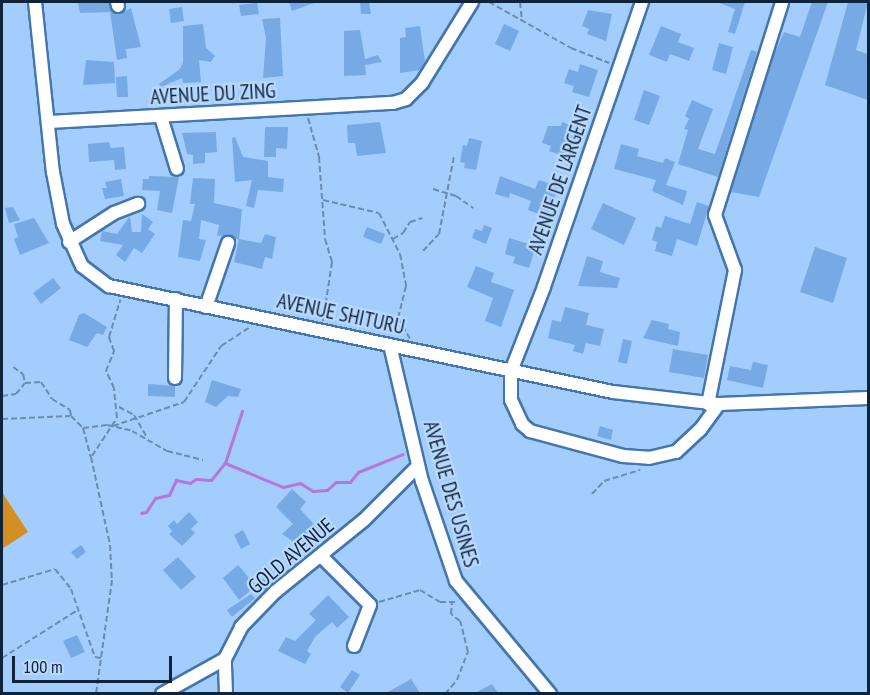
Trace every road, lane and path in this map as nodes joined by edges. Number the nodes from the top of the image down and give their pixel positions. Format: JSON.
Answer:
{"nodes":[{"id":1,"x":35,"y":2,"type":"edge"},
{"id":2,"x":472,"y":2,"type":"edge"},
{"id":3,"x":489,"y":2,"type":"edge"},
{"id":4,"x":520,"y":2,"type":"edge"},
{"id":5,"x":642,"y":2,"type":"edge"},
{"id":6,"x":782,"y":2,"type":"edge"},
{"id":7,"x":522,"y":21,"type":"junction"},
{"id":8,"x":619,"y":67,"type":"junction"},
{"id":9,"x":306,"y":109,"type":"junction"},
{"id":10,"x":161,"y":117,"type":"junction"},
{"id":11,"x":48,"y":122,"type":"junction"},
{"id":12,"x":454,"y":156,"type":"dead end"},
{"id":13,"x":177,"y":169,"type":"dead end"},
{"id":14,"x":433,"y":189,"type":"dead end"},
{"id":15,"x":445,"y":192,"type":"junction"},
{"id":16,"x":323,"y":201,"type":"junction"},
{"id":17,"x":138,"y":204,"type":"dead end"},
{"id":18,"x":473,"y":208,"type":"dead end"},
{"id":19,"x":422,"y":218,"type":"dead end"},
{"id":20,"x":393,"y":239,"type":"junction"},
{"id":21,"x":69,"y":242,"type":"junction"},
{"id":22,"x":228,"y":243,"type":"dead end"},
{"id":23,"x":423,"y":251,"type":"dead end"},
{"id":24,"x":123,"y":291,"type":"junction"},
{"id":25,"x":176,"y":299,"type":"junction"},
{"id":26,"x":206,"y":307,"type":"junction"},
{"id":27,"x":260,"y":317,"type":"junction"},
{"id":28,"x":321,"y":330,"type":"junction"},
{"id":29,"x":390,"y":345,"type":"junction"},
{"id":30,"x":416,"y":350,"type":"junction"},
{"id":31,"x":13,"y":368,"type":"dead end"},
{"id":32,"x":511,"y":371,"type":"junction"},
{"id":33,"x":174,"y":378,"type":"dead end"},
{"id":34,"x":25,"y":383,"type":"junction"},
{"id":35,"x":2,"y":396,"type":"edge"},
{"id":36,"x":868,"y":398,"type":"edge"},
{"id":37,"x":714,"y":404,"type":"junction"},
{"id":38,"x":119,"y":407,"type":"junction"},
{"id":39,"x":71,"y":416,"type":"junction"},
{"id":40,"x":2,"y":418,"type":"edge"},
{"id":41,"x":138,"y":420,"type":"junction"},
{"id":42,"x":114,"y":426,"type":"junction"},
{"id":43,"x":83,"y":428,"type":"junction"},
{"id":44,"x":146,"y":436,"type":"junction"},
{"id":45,"x":91,"y":457,"type":"junction"},
{"id":46,"x":649,"y":458,"type":"junction"},
{"id":47,"x":203,"y":460,"type":"dead end"},
{"id":48,"x":418,"y":466,"type":"junction"},
{"id":49,"x":592,"y":494,"type":"dead end"},
{"id":50,"x":321,"y":556,"type":"junction"},
{"id":51,"x":2,"y":585,"type":"edge"},
{"id":52,"x":370,"y":605,"type":"junction"},
{"id":53,"x":76,"y":611,"type":"junction"},
{"id":54,"x":354,"y":646,"type":"dead end"},
{"id":55,"x":2,"y":658,"type":"edge"},
{"id":56,"x":101,"y":658,"type":"junction"},
{"id":57,"x":225,"y":659,"type":"junction"},
{"id":58,"x":20,"y":693,"type":"edge"},
{"id":59,"x":28,"y":693,"type":"edge"},
{"id":60,"x":38,"y":693,"type":"edge"},
{"id":61,"x":51,"y":693,"type":"edge"},
{"id":62,"x":96,"y":693,"type":"edge"},
{"id":63,"x":162,"y":693,"type":"edge"},
{"id":64,"x":226,"y":693,"type":"edge"},
{"id":65,"x":445,"y":693,"type":"edge"},
{"id":66,"x":550,"y":693,"type":"edge"}],
"edges":[{"from":1,"to":11,"type":"street","name":"AVENUE SHITURU"},
{"from":2,"to":9,"type":"street","name":"AVENUE DU ZING"},
{"from":3,"to":7,"type":"path"},
{"from":4,"to":7,"type":"path"},
{"from":5,"to":8,"type":"street","name":"AVENUE DE L'ARGENT"},
{"from":6,"to":37,"type":"street"},
{"from":7,"to":8,"type":"path"},
{"from":8,"to":32,"type":"street","name":"AVENUE DE L'ARGENT"},
{"from":9,"to":10,"type":"street","name":"AVENUE DU ZING"},
{"from":9,"to":16,"type":"path"},
{"from":10,"to":11,"type":"street","name":"AVENUE DU ZING"},
{"from":10,"to":13,"type":"street"},
{"from":11,"to":21,"type":"street","name":"AVENUE SHITURU"},
{"from":12,"to":15,"type":"path"},
{"from":14,"to":15,"type":"path"},
{"from":15,"to":18,"type":"path"},
{"from":15,"to":23,"type":"path"},
{"from":16,"to":20,"type":"path"},
{"from":16,"to":28,"type":"path"},
{"from":17,"to":21,"type":"street"},
{"from":19,"to":20,"type":"path"},
{"from":20,"to":30,"type":"path"},
{"from":21,"to":24,"type":"street","name":"AVENUE SHITURU"},
{"from":22,"to":26,"type":"street"},
{"from":24,"to":25,"type":"street","name":"AVENUE SHITURU"},
{"from":24,"to":38,"type":"path"},
{"from":25,"to":26,"type":"street","name":"AVENUE SHITURU"},
{"from":25,"to":33,"type":"street"},
{"from":26,"to":27,"type":"street","name":"AVENUE SHITURU"},
{"from":27,"to":28,"type":"street","name":"AVENUE SHITURU"},
{"from":27,"to":41,"type":"path"},
{"from":28,"to":29,"type":"street","name":"AVENUE SHITURU"},
{"from":29,"to":30,"type":"street","name":"AVENUE SHITURU"},
{"from":29,"to":48,"type":"street","name":"AVENUE DES USINES"},
{"from":30,"to":32,"type":"street","name":"AVENUE SHITURU"},
{"from":31,"to":34,"type":"path"},
{"from":32,"to":37,"type":"street","name":"AVENUE SHITURU"},
{"from":32,"to":46,"type":"street"},
{"from":34,"to":35,"type":"path"},
{"from":34,"to":39,"type":"path"},
{"from":36,"to":37,"type":"street","name":"AVENUE SHITURU"},
{"from":37,"to":46,"type":"street"},
{"from":38,"to":41,"type":"path"},
{"from":38,"to":42,"type":"path"},
{"from":39,"to":40,"type":"path"},
{"from":39,"to":43,"type":"path"},
{"from":41,"to":42,"type":"path"},
{"from":41,"to":44,"type":"path"},
{"from":42,"to":43,"type":"path"},
{"from":42,"to":44,"type":"path"},
{"from":42,"to":45,"type":"path"},
{"from":43,"to":45,"type":"path"},
{"from":44,"to":47,"type":"path"},
{"from":45,"to":56,"type":"path"},
{"from":46,"to":49,"type":"path"},
{"from":48,"to":50,"type":"street","name":"GOLD AVENUE"},
{"from":48,"to":66,"type":"street","name":"AVENUE DES USINES"},
{"from":50,"to":52,"type":"street"},
{"from":50,"to":57,"type":"street","name":"GOLD AVENUE"},
{"from":51,"to":53,"type":"path"},
{"from":52,"to":54,"type":"street"},
{"from":52,"to":65,"type":"path"},
{"from":53,"to":55,"type":"path"},
{"from":53,"to":56,"type":"path"},
{"from":56,"to":62,"type":"path"},
{"from":57,"to":63,"type":"street"},
{"from":57,"to":64,"type":"street","name":"GOLD AVENUE"},
{"from":58,"to":59,"type":"path"},
{"from":60,"to":61,"type":"path"}]}
